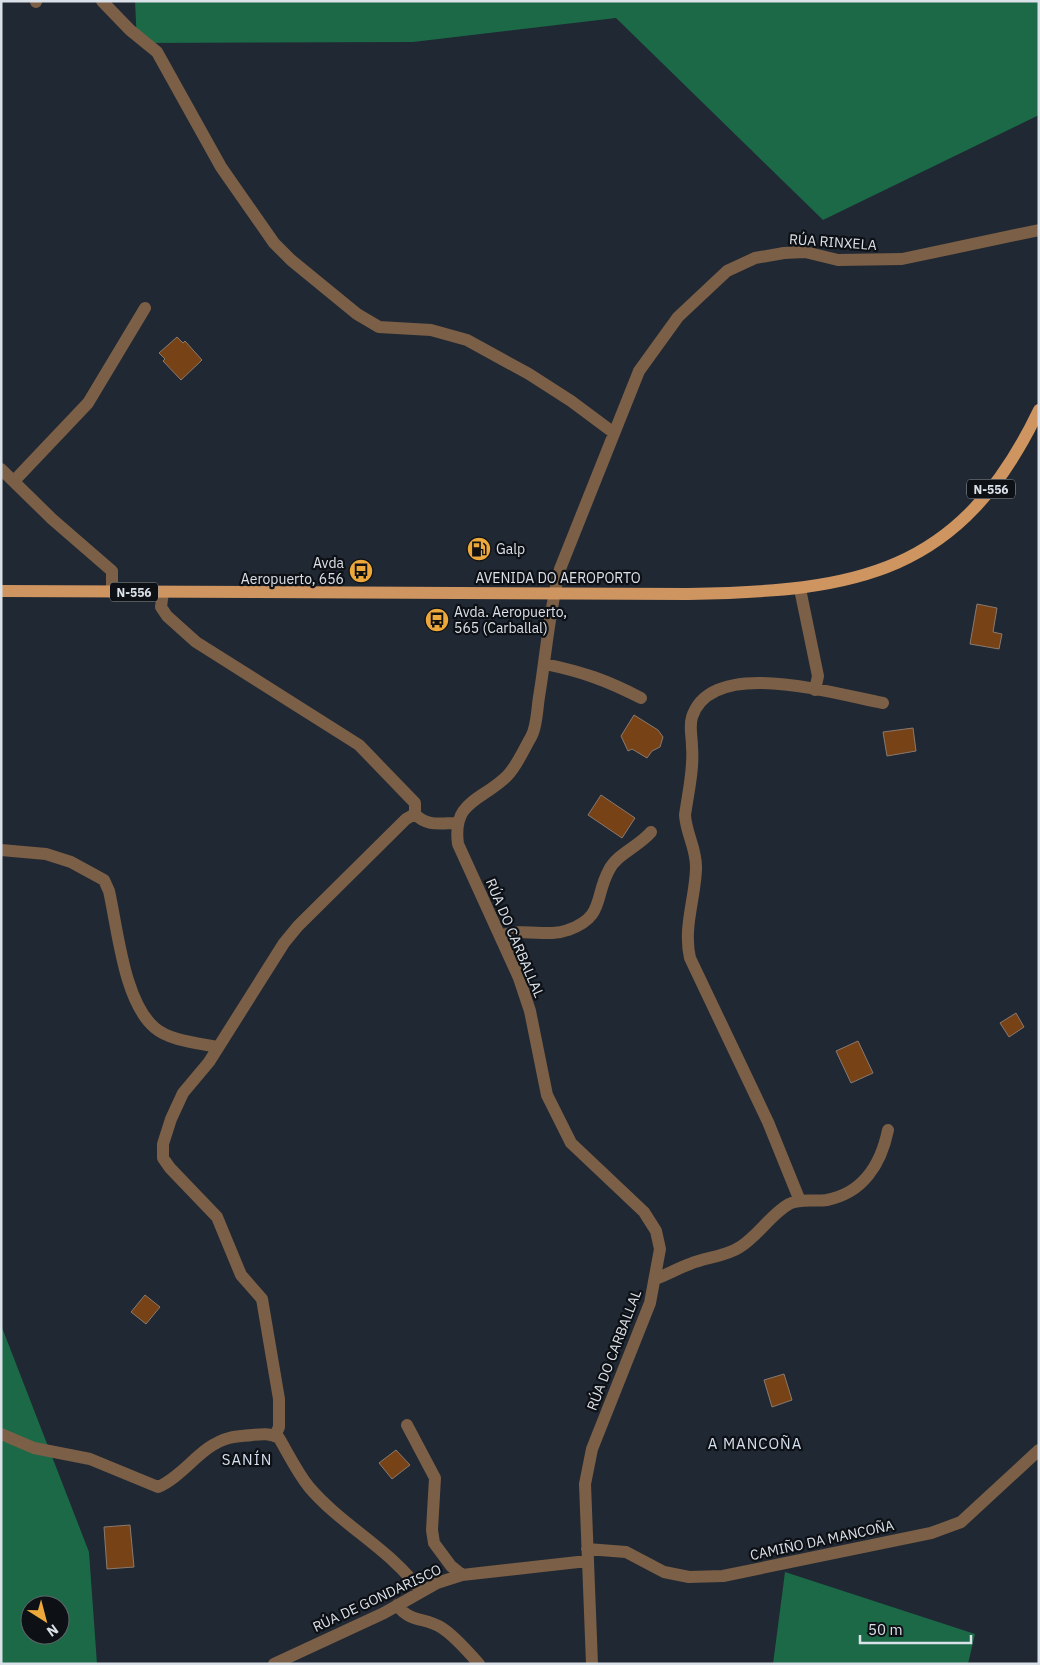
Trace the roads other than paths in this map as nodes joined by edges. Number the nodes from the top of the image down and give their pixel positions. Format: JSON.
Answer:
{"nodes":[{"id":1,"x":102,"y":1,"type":"edge"},
{"id":2,"x":1039,"y":230,"type":"edge"},
{"id":3,"x":145,"y":308,"type":"dead end"},
{"id":4,"x":1039,"y":410,"type":"edge"},
{"id":5,"x":614,"y":433,"type":"junction"},
{"id":6,"x":1,"y":468,"type":"edge"},
{"id":7,"x":14,"y":481,"type":"junction"},
{"id":8,"x":800,"y":589,"type":"junction"},
{"id":9,"x":1,"y":591,"type":"edge"},
{"id":10,"x":112,"y":592,"type":"junction"},
{"id":11,"x":162,"y":592,"type":"junction"},
{"id":12,"x":554,"y":593,"type":"junction"},
{"id":13,"x":545,"y":664,"type":"junction"},
{"id":14,"x":815,"y":690,"type":"junction"},
{"id":15,"x":642,"y":698,"type":"dead end"},
{"id":16,"x":883,"y":703,"type":"dead end"},
{"id":17,"x":415,"y":814,"type":"junction"},
{"id":18,"x":457,"y":823,"type":"junction"},
{"id":19,"x":651,"y":832,"type":"dead end"},
{"id":20,"x":1,"y":850,"type":"edge"},
{"id":21,"x":500,"y":936,"type":"junction"},
{"id":22,"x":218,"y":1048,"type":"junction"},
{"id":23,"x":888,"y":1130,"type":"dead end"},
{"id":24,"x":800,"y":1201,"type":"junction"},
{"id":25,"x":655,"y":1279,"type":"junction"},
{"id":26,"x":407,"y":1425,"type":"dead end"},
{"id":27,"x":1,"y":1434,"type":"edge"},
{"id":28,"x":275,"y":1436,"type":"junction"},
{"id":29,"x":1039,"y":1450,"type":"edge"},
{"id":30,"x":587,"y":1555,"type":"junction"},
{"id":31,"x":462,"y":1575,"type":"junction"},
{"id":32,"x":421,"y":1592,"type":"junction"},
{"id":33,"x":397,"y":1605,"type":"junction"},
{"id":34,"x":274,"y":1664,"type":"edge"},
{"id":35,"x":479,"y":1664,"type":"edge"},
{"id":36,"x":592,"y":1664,"type":"edge"}],
"edges":[{"from":1,"to":5,"type":"street"},
{"from":2,"to":5,"type":"street","name":"RÚA RINXELA"},
{"from":3,"to":7,"type":"street"},
{"from":4,"to":8,"type":"main road","name":"AVENIDA DO AEROPORTO","number":"N-556"},
{"from":5,"to":12,"type":"street","name":"RÚA RINXELA"},
{"from":6,"to":7,"type":"street"},
{"from":7,"to":10,"type":"street"},
{"from":8,"to":12,"type":"main road","name":"AVENIDA DO AEROPORTO","number":"N-556"},
{"from":8,"to":14,"type":"street"},
{"from":9,"to":10,"type":"main road","name":"AVENIDA DO AEROPORTO","number":"N-556"},
{"from":10,"to":11,"type":"main road","name":"AVENIDA DO AEROPORTO","number":"N-556"},
{"from":11,"to":12,"type":"main road","name":"AVENIDA DO AEROPORTO","number":"N-556"},
{"from":11,"to":17,"type":"street"},
{"from":12,"to":13,"type":"street"},
{"from":13,"to":15,"type":"street"},
{"from":13,"to":18,"type":"street"},
{"from":14,"to":16,"type":"street"},
{"from":14,"to":24,"type":"street"},
{"from":17,"to":18,"type":"street"},
{"from":17,"to":22,"type":"street"},
{"from":18,"to":21,"type":"street","name":"RÚA DO CARBALLAL"},
{"from":19,"to":21,"type":"street"},
{"from":20,"to":22,"type":"street"},
{"from":21,"to":25,"type":"street","name":"RÚA DO CARBALLAL"},
{"from":22,"to":28,"type":"street"},
{"from":23,"to":24,"type":"street"},
{"from":24,"to":25,"type":"street"},
{"from":25,"to":30,"type":"street","name":"RÚA DO CARBALLAL"},
{"from":26,"to":31,"type":"street"},
{"from":27,"to":28,"type":"street"},
{"from":28,"to":32,"type":"street"},
{"from":29,"to":30,"type":"street","name":"CAMIÑO DA MANCOÑA"},
{"from":30,"to":31,"type":"street","name":"RÚA DE GONDARISCO"},
{"from":30,"to":36,"type":"street","name":"RÚA DO CARBALLAL"},
{"from":31,"to":32,"type":"street","name":"RÚA DE GONDARISCO"},
{"from":32,"to":33,"type":"street","name":"RÚA DE GONDARISCO"},
{"from":33,"to":34,"type":"street","name":"RÚA DE GONDARISCO"},
{"from":33,"to":35,"type":"street"}]}
